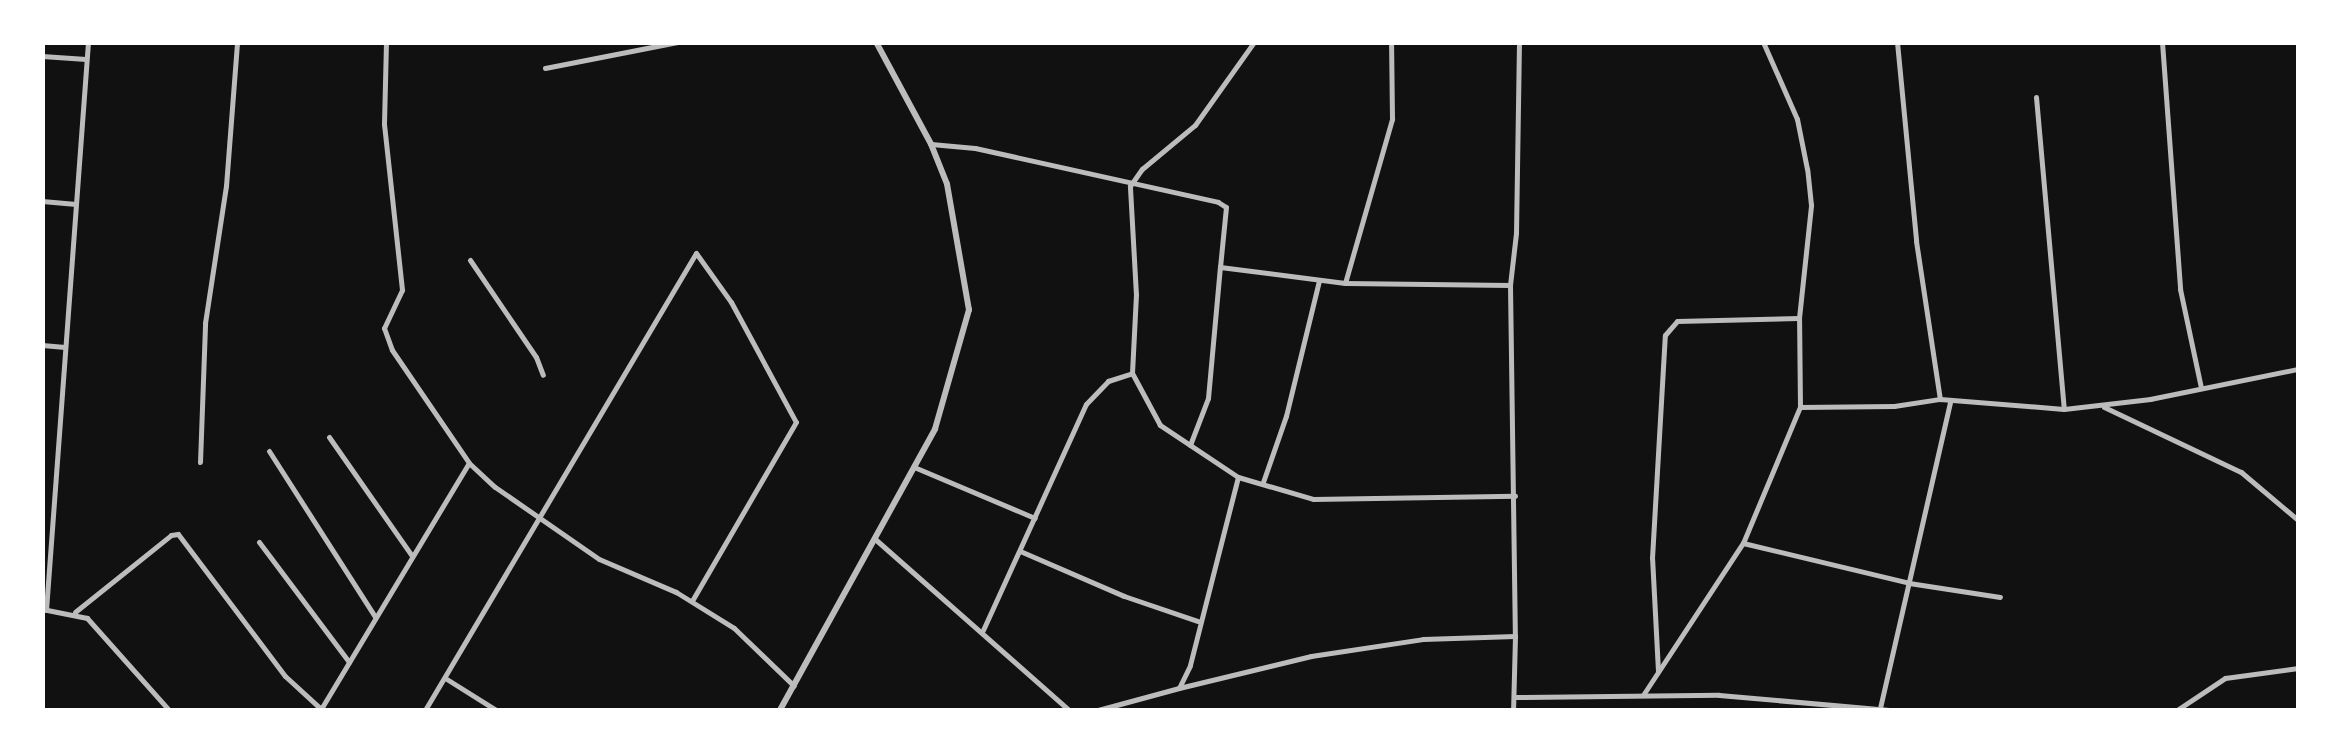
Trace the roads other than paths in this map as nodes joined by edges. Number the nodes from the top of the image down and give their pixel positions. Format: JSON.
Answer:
{"nodes":[{"id":1,"x":88,"y":42,"type":"edge"},
{"id":2,"x":236,"y":42,"type":"edge"},
{"id":3,"x":386,"y":42,"type":"edge"},
{"id":4,"x":677,"y":42,"type":"edge"},
{"id":5,"x":876,"y":42,"type":"edge"},
{"id":6,"x":1254,"y":42,"type":"edge"},
{"id":7,"x":1391,"y":42,"type":"edge"},
{"id":8,"x":1519,"y":42,"type":"edge"},
{"id":9,"x":1763,"y":42,"type":"edge"},
{"id":10,"x":1897,"y":42,"type":"edge"},
{"id":11,"x":2162,"y":42,"type":"edge"},
{"id":12,"x":42,"y":56,"type":"edge"},
{"id":13,"x":86,"y":59,"type":"junction"},
{"id":14,"x":545,"y":68,"type":"dead end"},
{"id":15,"x":2036,"y":97,"type":"dead end"},
{"id":16,"x":931,"y":144,"type":"junction"},
{"id":17,"x":1130,"y":186,"type":"junction"},
{"id":18,"x":42,"y":201,"type":"edge"},
{"id":19,"x":76,"y":204,"type":"junction"},
{"id":20,"x":470,"y":260,"type":"dead end"},
{"id":21,"x":1220,"y":268,"type":"junction"},
{"id":22,"x":1319,"y":280,"type":"junction"},
{"id":23,"x":1345,"y":283,"type":"junction"},
{"id":24,"x":1510,"y":285,"type":"junction"},
{"id":25,"x":1799,"y":318,"type":"junction"},
{"id":26,"x":42,"y":345,"type":"edge"},
{"id":27,"x":65,"y":347,"type":"junction"},
{"id":28,"x":2298,"y":368,"type":"edge"},
{"id":29,"x":1132,"y":372,"type":"junction"},
{"id":30,"x":543,"y":375,"type":"dead end"},
{"id":31,"x":2201,"y":388,"type":"junction"},
{"id":32,"x":1940,"y":400,"type":"junction"},
{"id":33,"x":1950,"y":402,"type":"junction"},
{"id":34,"x":2103,"y":406,"type":"junction"},
{"id":35,"x":1800,"y":407,"type":"junction"},
{"id":36,"x":2064,"y":410,"type":"junction"},
{"id":37,"x":330,"y":437,"type":"dead end"},
{"id":38,"x":1189,"y":446,"type":"junction"},
{"id":39,"x":269,"y":451,"type":"dead end"},
{"id":40,"x":200,"y":462,"type":"dead end"},
{"id":41,"x":469,"y":463,"type":"junction"},
{"id":42,"x":914,"y":467,"type":"junction"},
{"id":43,"x":1238,"y":477,"type":"junction"},
{"id":44,"x":1263,"y":482,"type":"junction"},
{"id":45,"x":1514,"y":496,"type":"junction"},
{"id":46,"x":536,"y":518,"type":"junction"},
{"id":47,"x":1036,"y":518,"type":"junction"},
{"id":48,"x":2298,"y":520,"type":"edge"},
{"id":49,"x":875,"y":538,"type":"junction"},
{"id":50,"x":258,"y":542,"type":"dead end"},
{"id":51,"x":1743,"y":543,"type":"junction"},
{"id":52,"x":1020,"y":551,"type":"junction"},
{"id":53,"x":412,"y":556,"type":"junction"},
{"id":54,"x":1909,"y":583,"type":"junction"},
{"id":55,"x":2000,"y":597,"type":"dead end"},
{"id":56,"x":692,"y":601,"type":"junction"},
{"id":57,"x":44,"y":609,"type":"edge"},
{"id":58,"x":75,"y":612,"type":"junction"},
{"id":59,"x":375,"y":617,"type":"junction"},
{"id":60,"x":1198,"y":621,"type":"junction"},
{"id":61,"x":984,"y":630,"type":"junction"},
{"id":62,"x":1515,"y":636,"type":"junction"},
{"id":63,"x":350,"y":662,"type":"junction"},
{"id":64,"x":2298,"y":668,"type":"edge"},
{"id":65,"x":1658,"y":674,"type":"junction"},
{"id":66,"x":445,"y":678,"type":"junction"},
{"id":67,"x":794,"y":686,"type":"junction"},
{"id":68,"x":1179,"y":688,"type":"junction"},
{"id":69,"x":1643,"y":695,"type":"junction"},
{"id":70,"x":1516,"y":698,"type":"junction"},
{"id":71,"x":1880,"y":709,"type":"edge"},
{"id":72,"x":169,"y":710,"type":"edge"},
{"id":73,"x":321,"y":710,"type":"edge"},
{"id":74,"x":425,"y":710,"type":"edge"},
{"id":75,"x":496,"y":710,"type":"edge"},
{"id":76,"x":780,"y":710,"type":"edge"},
{"id":77,"x":1069,"y":710,"type":"edge"},
{"id":78,"x":1098,"y":710,"type":"edge"},
{"id":79,"x":1513,"y":710,"type":"edge"},
{"id":80,"x":1889,"y":710,"type":"edge"},
{"id":81,"x":2178,"y":710,"type":"edge"}],
"edges":[{"from":1,"to":13,"type":"street"},
{"from":2,"to":40,"type":"street"},
{"from":3,"to":41,"type":"street"},
{"from":4,"to":14,"type":"street"},
{"from":5,"to":16,"type":"street"},
{"from":6,"to":17,"type":"street"},
{"from":7,"to":23,"type":"street"},
{"from":8,"to":24,"type":"street"},
{"from":9,"to":25,"type":"street"},
{"from":10,"to":32,"type":"street"},
{"from":11,"to":31,"type":"street"},
{"from":12,"to":13,"type":"street"},
{"from":13,"to":19,"type":"street"},
{"from":15,"to":36,"type":"street"},
{"from":16,"to":17,"type":"street"},
{"from":16,"to":42,"type":"street"},
{"from":17,"to":21,"type":"street"},
{"from":17,"to":29,"type":"street"},
{"from":18,"to":19,"type":"street"},
{"from":19,"to":27,"type":"street"},
{"from":20,"to":30,"type":"street"},
{"from":21,"to":22,"type":"street"},
{"from":21,"to":38,"type":"street"},
{"from":22,"to":23,"type":"street"},
{"from":22,"to":44,"type":"street"},
{"from":23,"to":24,"type":"street"},
{"from":24,"to":45,"type":"street"},
{"from":25,"to":35,"type":"street"},
{"from":25,"to":65,"type":"street"},
{"from":26,"to":27,"type":"street"},
{"from":27,"to":57,"type":"street"},
{"from":28,"to":31,"type":"street"},
{"from":29,"to":38,"type":"street"},
{"from":29,"to":47,"type":"street"},
{"from":31,"to":34,"type":"street"},
{"from":32,"to":33,"type":"street"},
{"from":32,"to":35,"type":"street"},
{"from":33,"to":36,"type":"street"},
{"from":33,"to":54,"type":"street"},
{"from":34,"to":36,"type":"street"},
{"from":34,"to":48,"type":"street"},
{"from":35,"to":51,"type":"street"},
{"from":37,"to":53,"type":"street"},
{"from":38,"to":43,"type":"street"},
{"from":39,"to":59,"type":"street"},
{"from":41,"to":46,"type":"street"},
{"from":41,"to":53,"type":"street"},
{"from":42,"to":47,"type":"street"},
{"from":42,"to":49,"type":"street"},
{"from":43,"to":44,"type":"street"},
{"from":43,"to":60,"type":"street"},
{"from":44,"to":45,"type":"street"},
{"from":45,"to":62,"type":"street"},
{"from":46,"to":56,"type":"street"},
{"from":46,"to":56,"type":"street"},
{"from":46,"to":66,"type":"street"},
{"from":47,"to":52,"type":"street"},
{"from":49,"to":61,"type":"street"},
{"from":49,"to":67,"type":"street"},
{"from":50,"to":63,"type":"street"},
{"from":51,"to":54,"type":"street"},
{"from":51,"to":65,"type":"street"},
{"from":52,"to":60,"type":"street"},
{"from":52,"to":61,"type":"street"},
{"from":53,"to":59,"type":"street"},
{"from":54,"to":55,"type":"street"},
{"from":54,"to":71,"type":"street"},
{"from":56,"to":67,"type":"street"},
{"from":57,"to":58,"type":"street"},
{"from":58,"to":72,"type":"street"},
{"from":58,"to":73,"type":"street"},
{"from":59,"to":63,"type":"street"},
{"from":60,"to":68,"type":"street"},
{"from":61,"to":77,"type":"street"},
{"from":62,"to":68,"type":"street"},
{"from":62,"to":70,"type":"street"},
{"from":63,"to":73,"type":"street"},
{"from":64,"to":81,"type":"street"},
{"from":65,"to":69,"type":"street"},
{"from":66,"to":74,"type":"street"},
{"from":66,"to":75,"type":"street"},
{"from":67,"to":76,"type":"street"},
{"from":68,"to":78,"type":"street"},
{"from":69,"to":70,"type":"street"},
{"from":69,"to":71,"type":"street"},
{"from":70,"to":79,"type":"street"},
{"from":71,"to":80,"type":"street"}]}
